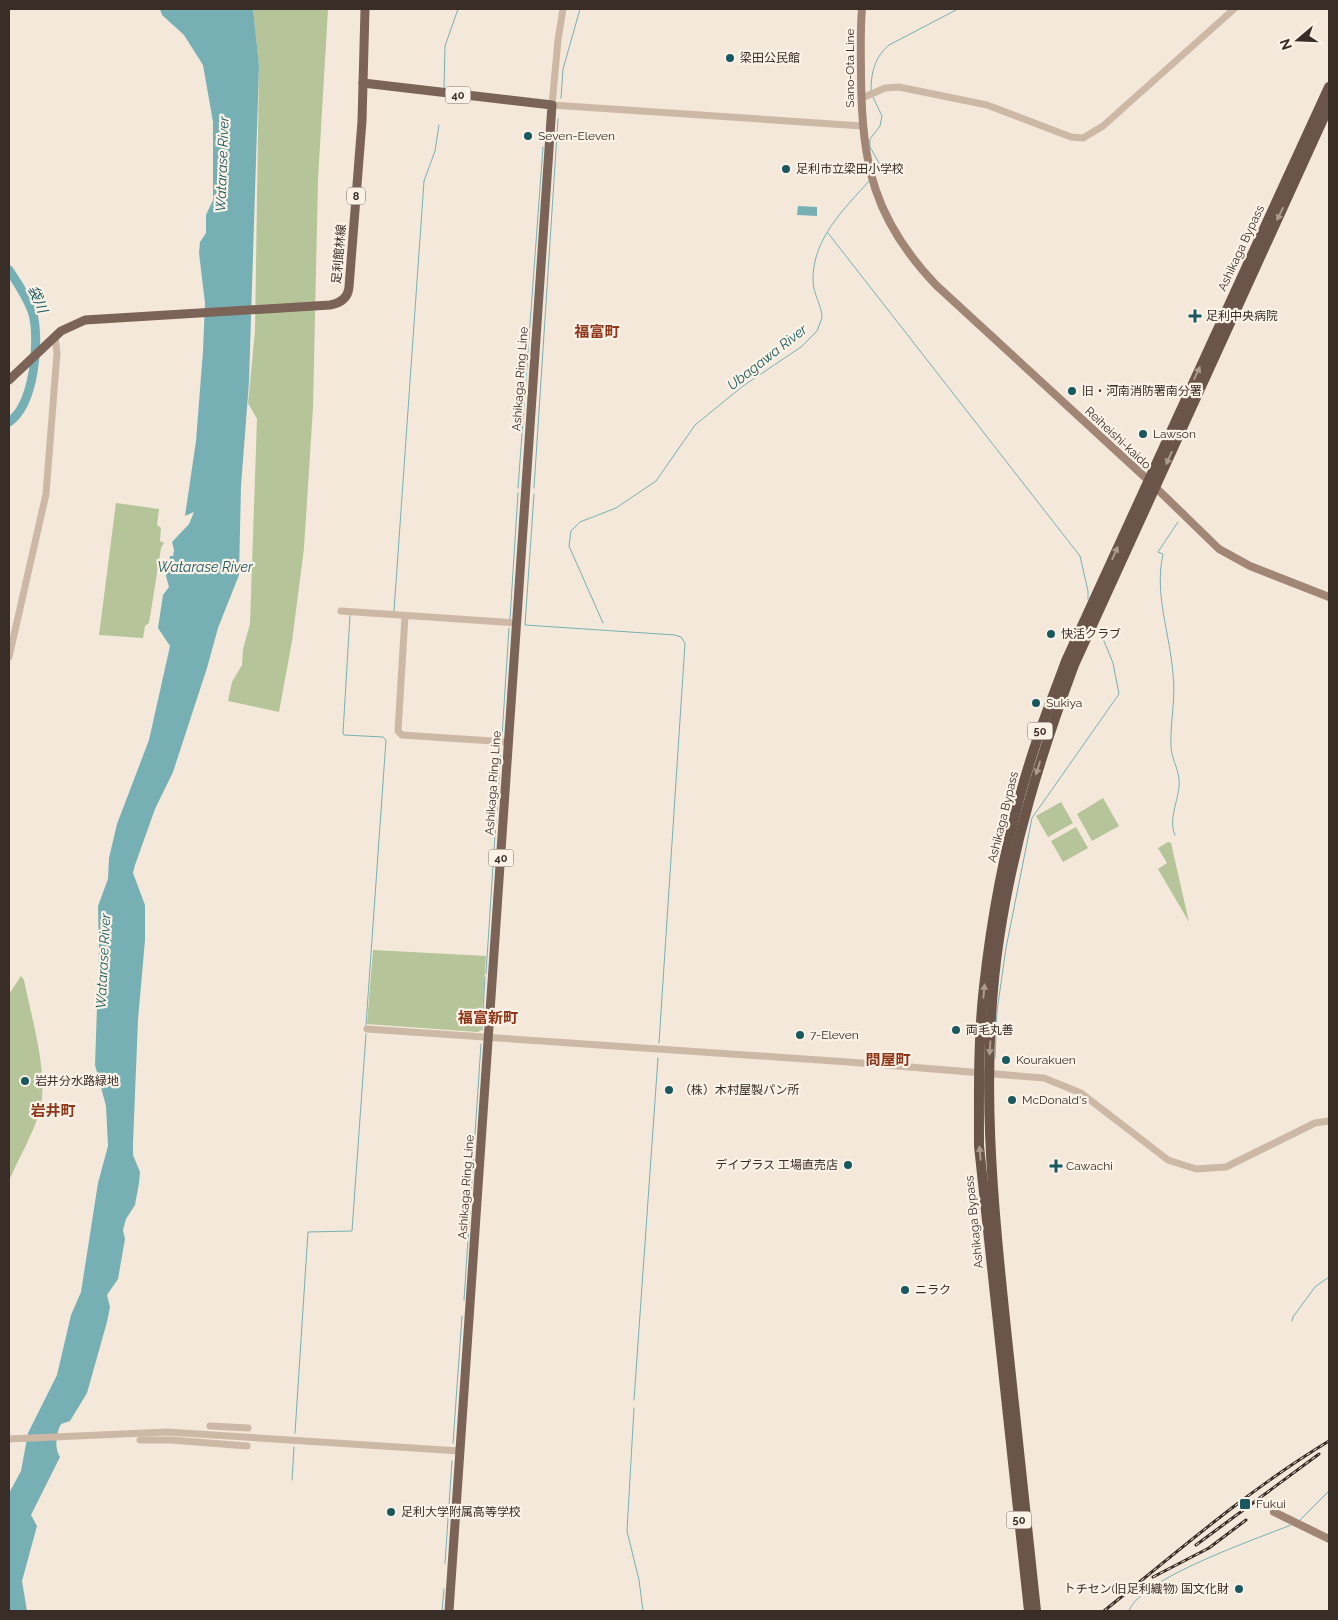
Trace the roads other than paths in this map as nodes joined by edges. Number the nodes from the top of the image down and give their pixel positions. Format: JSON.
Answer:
{"nodes":[{"id":1,"x":365,"y":9,"type":"edge"},
{"id":2,"x":563,"y":9,"type":"edge"},
{"id":3,"x":862,"y":9,"type":"edge"},
{"id":4,"x":1234,"y":9,"type":"edge"},
{"id":5,"x":363,"y":83,"type":"junction"},
{"id":6,"x":1329,"y":87,"type":"edge"},
{"id":7,"x":864,"y":97,"type":"junction"},
{"id":8,"x":552,"y":106,"type":"junction"},
{"id":9,"x":1329,"y":106,"type":"edge"},
{"id":10,"x":862,"y":126,"type":"junction"},
{"id":11,"x":872,"y":179,"type":"joint"},
{"id":12,"x":54,"y":337,"type":"junction"},
{"id":13,"x":9,"y":380,"type":"edge"},
{"id":14,"x":1151,"y":484,"type":"junction"},
{"id":15,"x":1329,"y":597,"type":"edge"},
{"id":16,"x":341,"y":611,"type":"dead end"},
{"id":17,"x":405,"y":616,"type":"junction"},
{"id":18,"x":517,"y":623,"type":"junction"},
{"id":19,"x":9,"y":657,"type":"edge"},
{"id":20,"x":508,"y":742,"type":"junction"},
{"id":21,"x":367,"y":1029,"type":"dead end"},
{"id":22,"x":488,"y":1038,"type":"junction"},
{"id":23,"x":984,"y":1072,"type":"junction"},
{"id":24,"x":1329,"y":1120,"type":"edge"},
{"id":25,"x":210,"y":1426,"type":"dead end"},
{"id":26,"x":248,"y":1428,"type":"dead end"},
{"id":27,"x":1013,"y":1428,"type":"junction"},
{"id":28,"x":9,"y":1439,"type":"edge"},
{"id":29,"x":140,"y":1440,"type":"dead end"},
{"id":30,"x":247,"y":1446,"type":"dead end"},
{"id":31,"x":460,"y":1451,"type":"junction"},
{"id":32,"x":1274,"y":1512,"type":"dead end"},
{"id":33,"x":1329,"y":1539,"type":"edge"},
{"id":34,"x":449,"y":1611,"type":"edge"},
{"id":35,"x":1029,"y":1611,"type":"edge"},
{"id":36,"x":1036,"y":1611,"type":"edge"}],
"edges":[{"from":1,"to":5,"type":"main road","name":"足利館林線","number":"8"},
{"from":2,"to":8,"type":"street"},
{"from":3,"to":7,"type":"main road","name":"Sano-Ota Line"},
{"from":4,"to":7,"type":"street"},
{"from":5,"to":8,"type":"main road","number":"40"},
{"from":5,"to":12,"type":"main road","name":"足利館林線","number":"8"},
{"from":14,"to":6,"type":"highway","name":"Ashikaga Bypass","number":"50","one_way":true},
{"from":7,"to":10,"type":"main road","name":"Sano-Ota Line"},
{"from":8,"to":10,"type":"street"},
{"from":8,"to":18,"type":"main road","name":"Ashikaga Ring Line","number":"40"},
{"from":9,"to":14,"type":"highway","name":"Ashikaga Bypass","number":"50","one_way":true},
{"from":10,"to":11,"type":"main road","name":"Sano-Ota Line"},
{"from":11,"to":14,"type":"main road","name":"Reiheishi-kaido"},
{"from":12,"to":13,"type":"main road","number":"8"},
{"from":12,"to":19,"type":"street"},
{"from":14,"to":15,"type":"main road","name":"Reiheishi-kaido"},
{"from":14,"to":23,"type":"highway","name":"Ashikaga Bypass","number":"50"},
{"from":16,"to":17,"type":"street"},
{"from":17,"to":18,"type":"street"},
{"from":17,"to":20,"type":"street"},
{"from":18,"to":20,"type":"main road","name":"Ashikaga Ring Line","number":"40"},
{"from":20,"to":22,"type":"main road","name":"Ashikaga Ring Line","number":"40"},
{"from":21,"to":22,"type":"street"},
{"from":22,"to":23,"type":"street"},
{"from":22,"to":31,"type":"main road","name":"Ashikaga Ring Line","number":"40"},
{"from":23,"to":24,"type":"street"},
{"from":23,"to":27,"type":"highway","name":"Ashikaga Bypass","number":"50"},
{"from":25,"to":26,"type":"street"},
{"from":27,"to":35,"type":"highway","name":"Ashikaga Bypass","number":"50"},
{"from":27,"to":36,"type":"highway","name":"Ashikaga Bypass","number":"50"},
{"from":28,"to":31,"type":"street"},
{"from":29,"to":30,"type":"street"},
{"from":31,"to":34,"type":"main road","name":"Ashikaga Ring Line","number":"40"},
{"from":32,"to":33,"type":"main road"}]}
